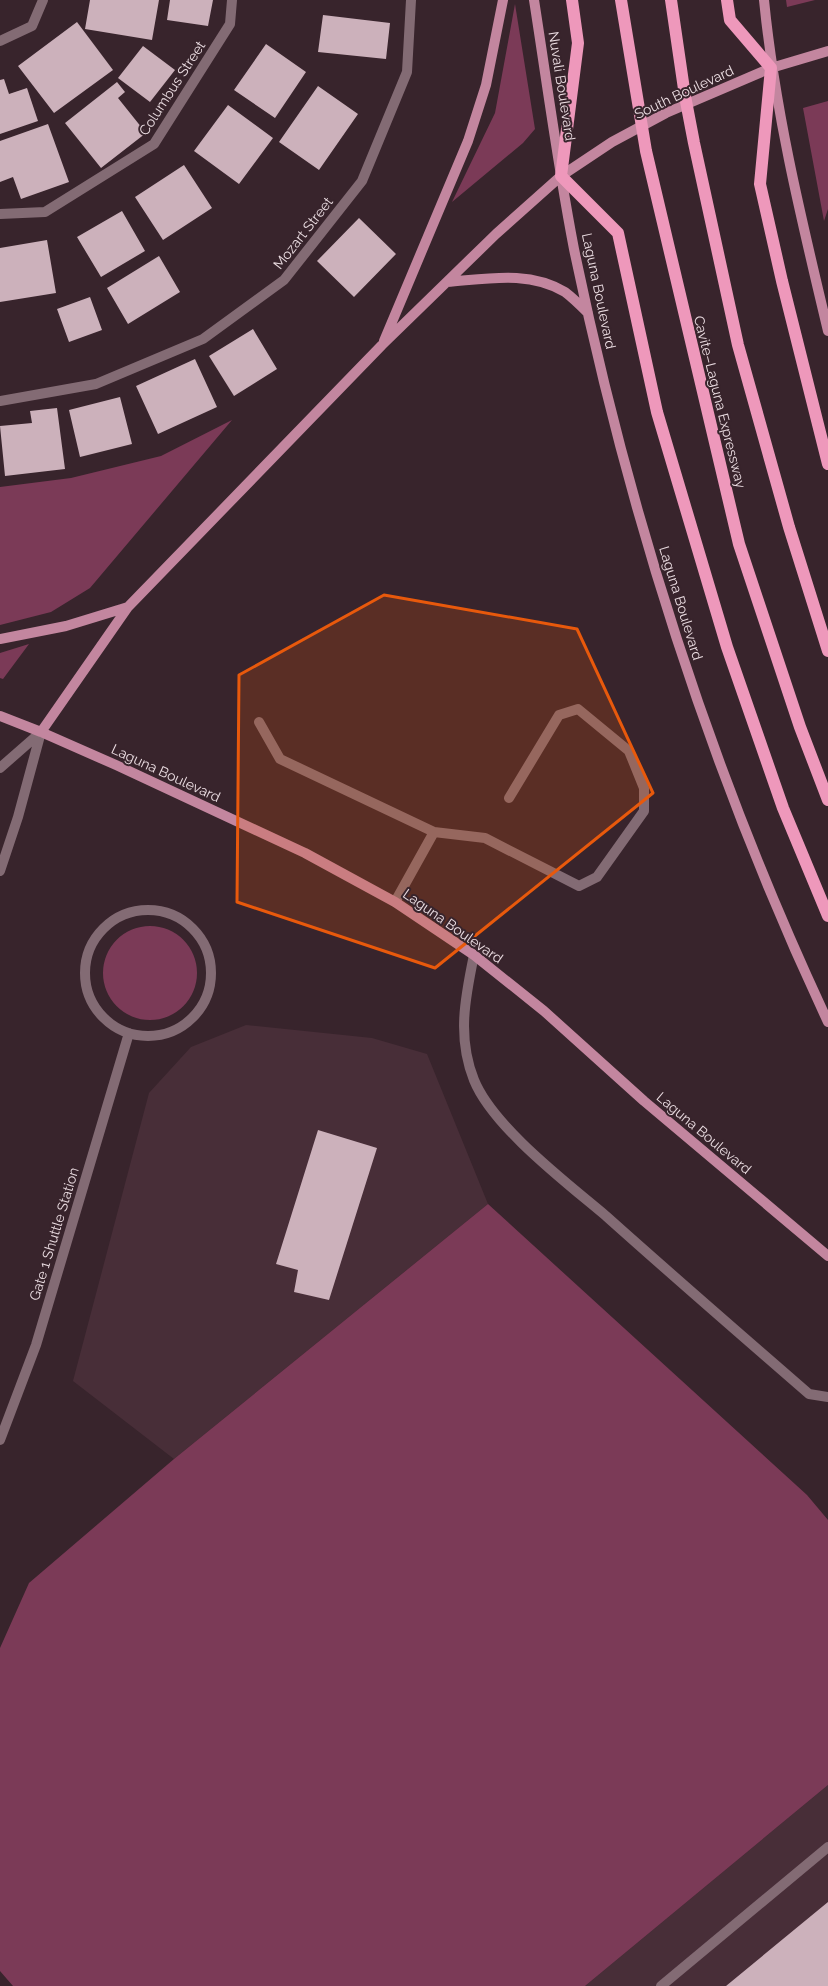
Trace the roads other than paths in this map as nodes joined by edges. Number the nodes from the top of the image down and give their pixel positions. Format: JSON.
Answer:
{"nodes":[{"id":1,"x":43,"y":0,"type":"edge"},
{"id":2,"x":232,"y":0,"type":"edge"},
{"id":3,"x":411,"y":0,"type":"edge"},
{"id":4,"x":503,"y":0,"type":"edge"},
{"id":5,"x":534,"y":0,"type":"edge"},
{"id":6,"x":572,"y":0,"type":"edge"},
{"id":7,"x":671,"y":0,"type":"edge"},
{"id":8,"x":727,"y":0,"type":"edge"},
{"id":9,"x":764,"y":0,"type":"edge"},
{"id":10,"x":621,"y":2,"type":"edge"},
{"id":11,"x":0,"y":41,"type":"edge"},
{"id":12,"x":828,"y":51,"type":"edge"},
{"id":13,"x":771,"y":68,"type":"junction"},
{"id":14,"x":561,"y":176,"type":"junction"},
{"id":15,"x":0,"y":214,"type":"edge"},
{"id":16,"x":446,"y":282,"type":"junction"},
{"id":17,"x":588,"y":313,"type":"junction"},
{"id":18,"x":828,"y":331,"type":"edge"},
{"id":19,"x":382,"y":345,"type":"junction"},
{"id":20,"x":0,"y":401,"type":"edge"},
{"id":21,"x":828,"y":464,"type":"edge"},
{"id":22,"x":128,"y":608,"type":"junction"},
{"id":23,"x":0,"y":640,"type":"edge"},
{"id":24,"x":828,"y":651,"type":"edge"},
{"id":25,"x":0,"y":716,"type":"edge"},
{"id":26,"x":259,"y":722,"type":"dead end"},
{"id":27,"x":42,"y":732,"type":"junction"},
{"id":28,"x":0,"y":768,"type":"edge"},
{"id":29,"x":510,"y":798,"type":"dead end"},
{"id":30,"x":828,"y":800,"type":"edge"},
{"id":31,"x":434,"y":832,"type":"junction"},
{"id":32,"x":0,"y":871,"type":"edge"},
{"id":33,"x":395,"y":902,"type":"junction"},
{"id":34,"x":828,"y":916,"type":"edge"},
{"id":35,"x":474,"y":955,"type":"junction"},
{"id":36,"x":828,"y":1022,"type":"edge"},
{"id":37,"x":129,"y":1033,"type":"junction"},
{"id":38,"x":828,"y":1256,"type":"edge"},
{"id":39,"x":828,"y":1397,"type":"edge"},
{"id":40,"x":0,"y":1440,"type":"edge"},
{"id":41,"x":828,"y":1847,"type":"edge"},
{"id":42,"x":661,"y":1986,"type":"edge"}],
"edges":[{"from":1,"to":11,"type":"street"},
{"from":2,"to":15,"type":"street","name":"Columbus Street"},
{"from":3,"to":20,"type":"street","name":"Mozart Street"},
{"from":4,"to":19,"type":"main road"},
{"from":5,"to":14,"type":"main road","name":"Nuvali Boulevard"},
{"from":6,"to":14,"type":"highway"},
{"from":7,"to":24,"type":"highway"},
{"from":8,"to":13,"type":"highway"},
{"from":9,"to":13,"type":"main road"},
{"from":10,"to":30,"type":"highway","name":"Cavite–Laguna Expressway"},
{"from":12,"to":13,"type":"main road","name":"South Boulevard"},
{"from":13,"to":14,"type":"main road","name":"South Boulevard"},
{"from":13,"to":18,"type":"main road"},
{"from":13,"to":21,"type":"highway"},
{"from":14,"to":16,"type":"main road","name":"South Boulevard"},
{"from":14,"to":17,"type":"main road","name":"Laguna Boulevard"},
{"from":14,"to":34,"type":"highway"},
{"from":16,"to":17,"type":"main road"},
{"from":16,"to":19,"type":"main road","name":"South Boulevard"},
{"from":17,"to":36,"type":"main road","name":"Laguna Boulevard"},
{"from":19,"to":22,"type":"main road","name":"South Boulevard"},
{"from":22,"to":23,"type":"main road"},
{"from":22,"to":27,"type":"main road","name":"South Boulevard"},
{"from":25,"to":27,"type":"main road","name":"Laguna Boulevard"},
{"from":26,"to":31,"type":"street"},
{"from":27,"to":28,"type":"street"},
{"from":27,"to":32,"type":"street"},
{"from":27,"to":33,"type":"main road","name":"Laguna Boulevard"},
{"from":29,"to":31,"type":"street"},
{"from":31,"to":33,"type":"street"},
{"from":33,"to":35,"type":"main road","name":"Laguna Boulevard"},
{"from":35,"to":38,"type":"main road","name":"Laguna Boulevard"},
{"from":35,"to":39,"type":"street"},
{"from":37,"to":37,"type":"street"},
{"from":37,"to":40,"type":"street","name":"Gate 1 Shuttle Station"},
{"from":41,"to":42,"type":"street"}]}
